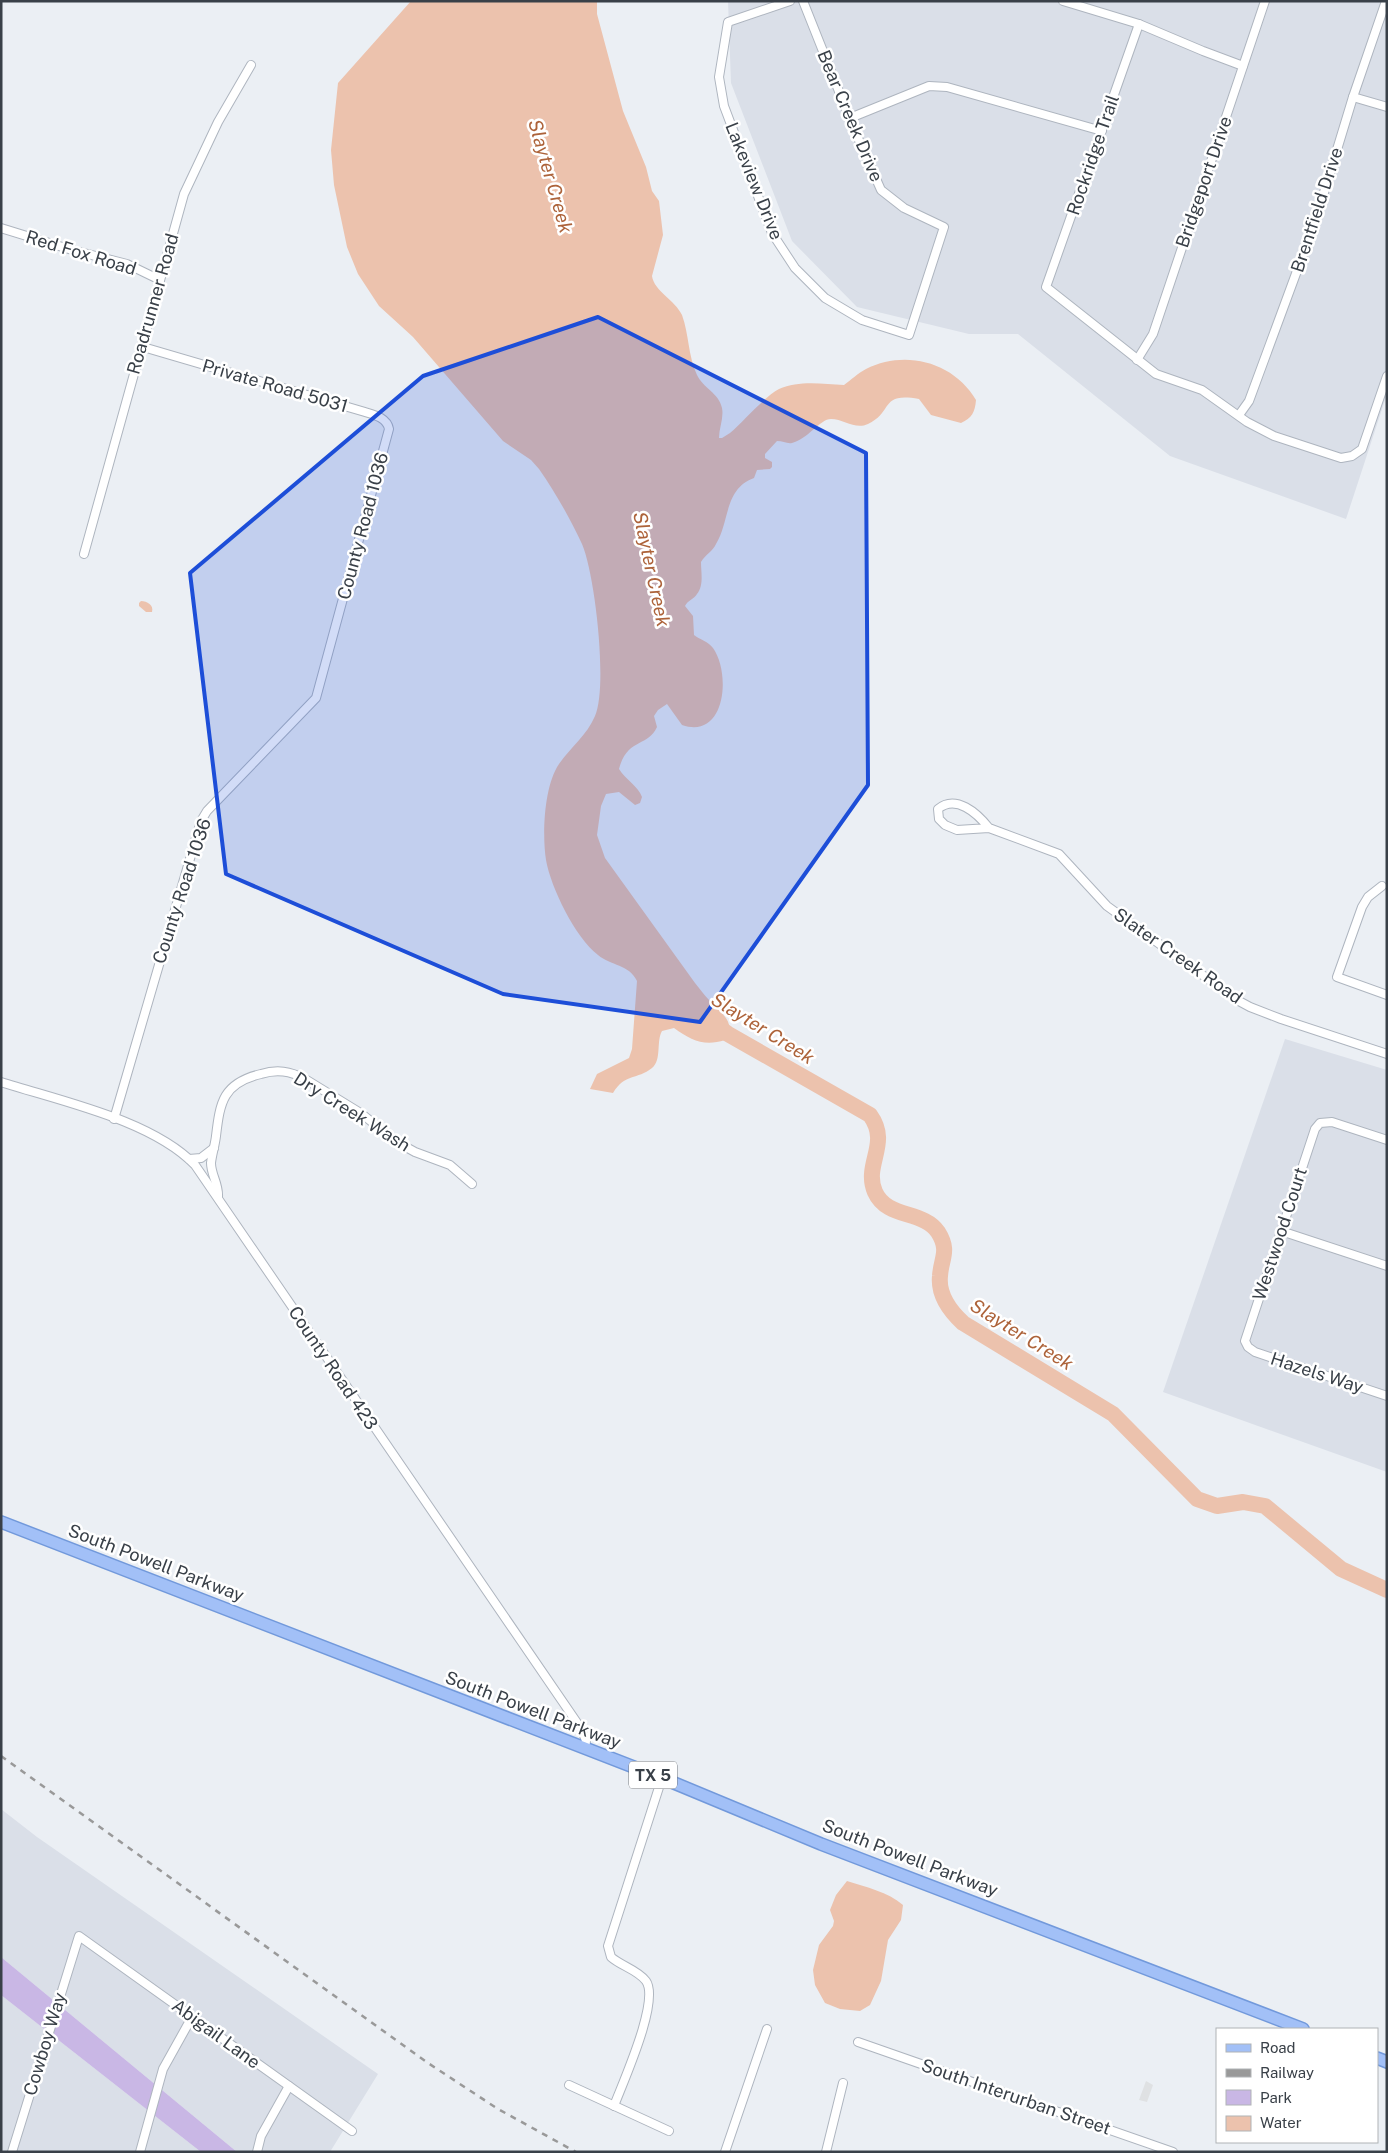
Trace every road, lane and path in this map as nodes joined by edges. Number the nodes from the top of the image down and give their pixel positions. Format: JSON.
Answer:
{"nodes":[{"id":1,"x":790,"y":1,"type":"edge"},
{"id":2,"x":803,"y":1,"type":"edge"},
{"id":3,"x":1063,"y":1,"type":"edge"},
{"id":4,"x":1265,"y":1,"type":"edge"},
{"id":5,"x":1386,"y":1,"type":"edge"},
{"id":6,"x":1139,"y":24,"type":"junction"},
{"id":7,"x":251,"y":65,"type":"dead end"},
{"id":8,"x":1243,"y":66,"type":"junction"},
{"id":9,"x":1353,"y":97,"type":"junction"},
{"id":10,"x":1387,"y":107,"type":"edge"},
{"id":11,"x":850,"y":118,"type":"junction"},
{"id":12,"x":1102,"y":131,"type":"junction"},
{"id":13,"x":944,"y":227,"type":"joint"},
{"id":14,"x":1,"y":228,"type":"edge"},
{"id":15,"x":160,"y":280,"type":"junction"},
{"id":16,"x":143,"y":347,"type":"junction"},
{"id":17,"x":1137,"y":360,"type":"junction"},
{"id":18,"x":1387,"y":376,"type":"edge"},
{"id":19,"x":1239,"y":415,"type":"junction"},
{"id":20,"x":386,"y":442,"type":"joint"},
{"id":21,"x":84,"y":554,"type":"dead end"},
{"id":22,"x":989,"y":828,"type":"junction"},
{"id":23,"x":1382,"y":886,"type":"dead end"},
{"id":24,"x":1387,"y":995,"type":"edge"},
{"id":25,"x":1387,"y":1054,"type":"edge"},
{"id":26,"x":1,"y":1082,"type":"edge"},
{"id":27,"x":114,"y":1118,"type":"junction"},
{"id":28,"x":1387,"y":1140,"type":"edge"},
{"id":29,"x":214,"y":1148,"type":"junction"},
{"id":30,"x":189,"y":1159,"type":"junction"},
{"id":31,"x":472,"y":1184,"type":"dead end"},
{"id":32,"x":218,"y":1197,"type":"junction"},
{"id":33,"x":1281,"y":1231,"type":"junction"},
{"id":34,"x":1387,"y":1266,"type":"edge"},
{"id":35,"x":1248,"y":1347,"type":"joint"},
{"id":36,"x":1387,"y":1396,"type":"edge"},
{"id":37,"x":1,"y":1522,"type":"edge"},
{"id":38,"x":584,"y":1749,"type":"junction"},
{"id":39,"x":662,"y":1778,"type":"junction"},
{"id":40,"x":79,"y":1936,"type":"joint"},
{"id":41,"x":192,"y":2016,"type":"junction"},
{"id":42,"x":1301,"y":2028,"type":"edge"},
{"id":43,"x":767,"y":2029,"type":"dead end"},
{"id":44,"x":858,"y":2042,"type":"dead end"},
{"id":45,"x":843,"y":2082,"type":"dead end"},
{"id":46,"x":569,"y":2085,"type":"dead end"},
{"id":47,"x":289,"y":2086,"type":"junction"},
{"id":48,"x":614,"y":2106,"type":"junction"},
{"id":49,"x":352,"y":2131,"type":"dead end"},
{"id":50,"x":669,"y":2131,"type":"dead end"},
{"id":51,"x":12,"y":2152,"type":"edge"},
{"id":52,"x":140,"y":2152,"type":"edge"},
{"id":53,"x":257,"y":2152,"type":"edge"},
{"id":54,"x":725,"y":2152,"type":"edge"},
{"id":55,"x":826,"y":2152,"type":"edge"},
{"id":56,"x":1173,"y":2152,"type":"edge"}],
"edges":[{"from":1,"to":13,"type":"street","name":"Lakeview Drive"},
{"from":2,"to":11,"type":"street","name":"Bear Creek Drive"},
{"from":3,"to":6,"type":"street"},
{"from":4,"to":8,"type":"street","name":"Bridgeport Drive"},
{"from":5,"to":9,"type":"street","name":"Brentfield Drive"},
{"from":6,"to":8,"type":"street"},
{"from":6,"to":12,"type":"street","name":"Rockridge Trail"},
{"from":7,"to":15,"type":"street","name":"Roadrunner Road"},
{"from":8,"to":17,"type":"street","name":"Bridgeport Drive"},
{"from":9,"to":10,"type":"street"},
{"from":9,"to":19,"type":"street","name":"Brentfield Drive"},
{"from":11,"to":12,"type":"street"},
{"from":11,"to":13,"type":"street","name":"Bear Creek Drive"},
{"from":12,"to":17,"type":"street","name":"Rockridge Trail"},
{"from":14,"to":15,"type":"street","name":"Red Fox Road"},
{"from":15,"to":16,"type":"street","name":"Roadrunner Road"},
{"from":16,"to":20,"type":"street","name":"Private Road 5031"},
{"from":16,"to":21,"type":"street","name":"Roadrunner Road"},
{"from":17,"to":19,"type":"street"},
{"from":18,"to":19,"type":"street"},
{"from":20,"to":27,"type":"street","name":"County Road 1036"},
{"from":22,"to":22,"type":"street","name":"Slater Creek Road"},
{"from":22,"to":25,"type":"street","name":"Slater Creek Road"},
{"from":23,"to":24,"type":"street"},
{"from":26,"to":27,"type":"street","name":"County Road 423"},
{"from":27,"to":30,"type":"street","name":"County Road 423"},
{"from":28,"to":33,"type":"street","name":"Westwood Court"},
{"from":29,"to":30,"type":"street"},
{"from":29,"to":31,"type":"street","name":"Dry Creek Wash"},
{"from":29,"to":32,"type":"street","name":"Dry Creek Wash"},
{"from":30,"to":32,"type":"street","name":"County Road 423"},
{"from":32,"to":38,"type":"street","name":"County Road 423"},
{"from":33,"to":34,"type":"street"},
{"from":33,"to":35,"type":"street","name":"Westwood Court"},
{"from":35,"to":36,"type":"street","name":"Hazels Way"},
{"from":37,"to":38,"type":"main road","name":"South Powell Parkway","number":"TX 5"},
{"from":38,"to":39,"type":"main road","name":"South Powell Parkway","number":"TX 5"},
{"from":39,"to":42,"type":"main road","name":"South Powell Parkway","number":"TX 5"},
{"from":39,"to":48,"type":"street"},
{"from":40,"to":41,"type":"street","name":"Abigail Lane"},
{"from":40,"to":51,"type":"street","name":"Cowboy Way"},
{"from":41,"to":47,"type":"street","name":"Abigail Lane"},
{"from":41,"to":52,"type":"street"},
{"from":43,"to":54,"type":"street"},
{"from":44,"to":56,"type":"street","name":"South Interurban Street"},
{"from":45,"to":55,"type":"street"},
{"from":46,"to":48,"type":"street"},
{"from":47,"to":49,"type":"street","name":"Abigail Lane"},
{"from":47,"to":53,"type":"street"},
{"from":48,"to":50,"type":"street"}]}
